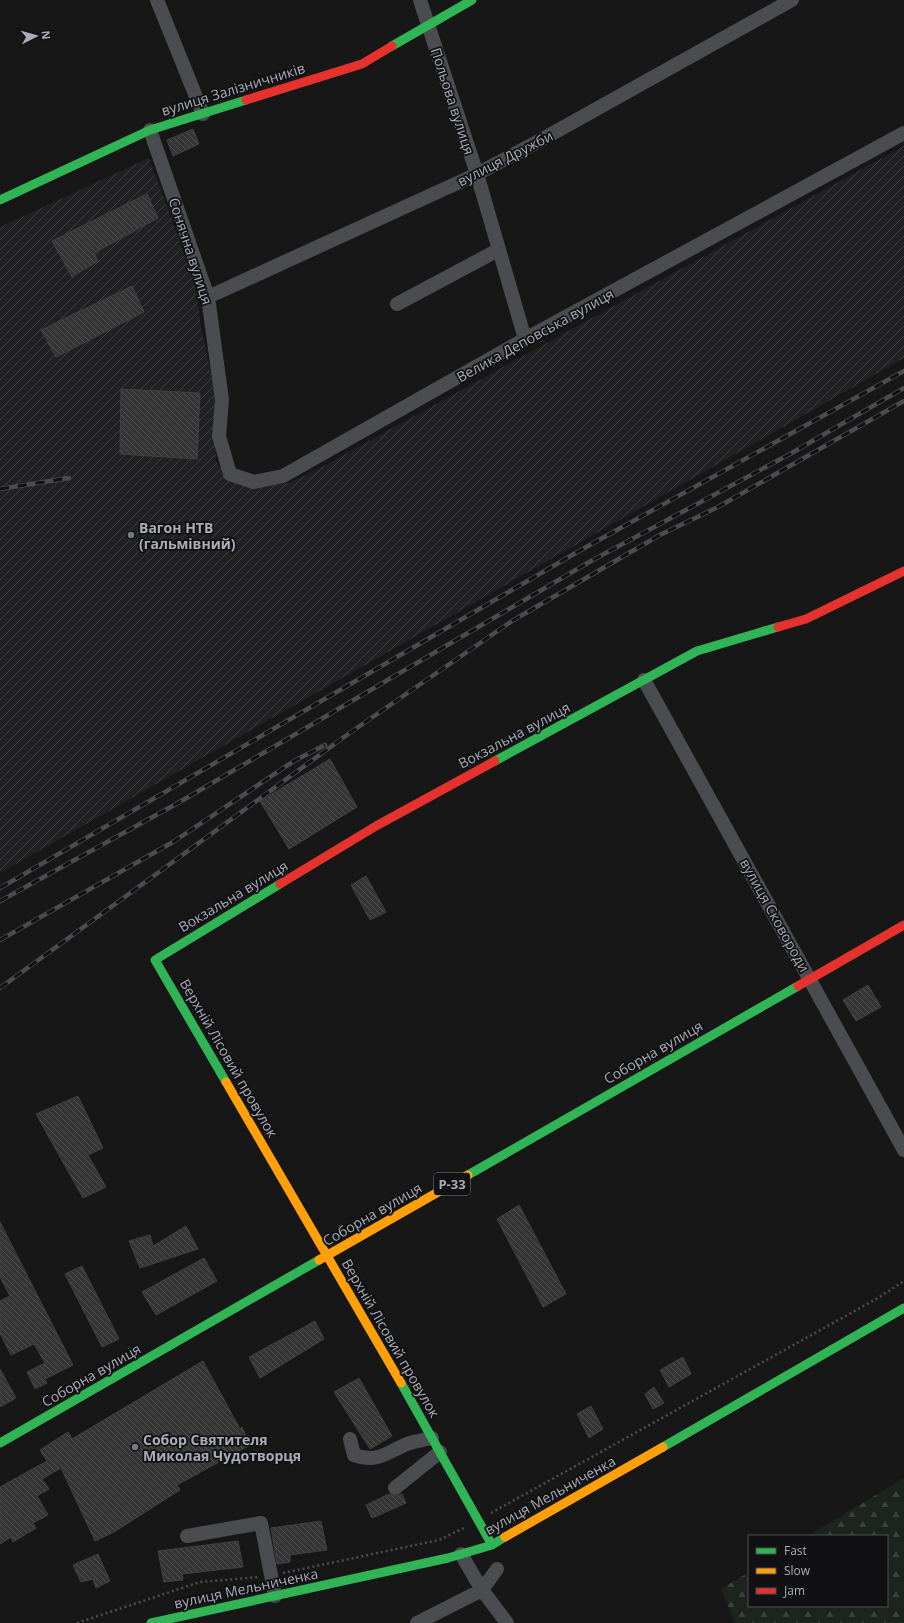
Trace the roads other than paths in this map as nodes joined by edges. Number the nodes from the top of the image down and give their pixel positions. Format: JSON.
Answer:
{"nodes":[{"id":1,"x":157,"y":0,"type":"edge"},
{"id":2,"x":420,"y":0,"type":"edge"},
{"id":3,"x":472,"y":0,"type":"edge"},
{"id":4,"x":792,"y":0,"type":"edge"},
{"id":5,"x":428,"y":25,"type":"junction"},
{"id":6,"x":203,"y":114,"type":"junction"},
{"id":7,"x":150,"y":130,"type":"junction"},
{"id":8,"x":904,"y":133,"type":"edge"},
{"id":9,"x":477,"y":174,"type":"junction"},
{"id":10,"x":0,"y":200,"type":"edge"},
{"id":11,"x":498,"y":250,"type":"junction"},
{"id":12,"x":208,"y":297,"type":"junction"},
{"id":13,"x":397,"y":304,"type":"dead end"},
{"id":14,"x":526,"y":339,"type":"junction"},
{"id":15,"x":222,"y":400,"type":"joint"},
{"id":16,"x":904,"y":571,"type":"edge"},
{"id":17,"x":644,"y":680,"type":"junction"},
{"id":18,"x":904,"y":925,"type":"edge"},
{"id":19,"x":155,"y":960,"type":"joint"},
{"id":20,"x":810,"y":978,"type":"junction"},
{"id":21,"x":904,"y":1150,"type":"edge"},
{"id":22,"x":328,"y":1255,"type":"junction"},
{"id":23,"x":904,"y":1308,"type":"edge"},
{"id":24,"x":432,"y":1438,"type":"junction"},
{"id":25,"x":350,"y":1439,"type":"dead end"},
{"id":26,"x":0,"y":1443,"type":"edge"},
{"id":27,"x":440,"y":1452,"type":"junction"},
{"id":28,"x":395,"y":1488,"type":"dead end"},
{"id":29,"x":187,"y":1536,"type":"dead end"},
{"id":30,"x":492,"y":1545,"type":"junction"},
{"id":31,"x":461,"y":1554,"type":"junction"},
{"id":32,"x":497,"y":1569,"type":"dead end"},
{"id":33,"x":482,"y":1590,"type":"junction"},
{"id":34,"x":275,"y":1596,"type":"junction"},
{"id":35,"x":151,"y":1623,"type":"edge"},
{"id":36,"x":417,"y":1623,"type":"edge"},
{"id":37,"x":507,"y":1623,"type":"edge"}],
"edges":[{"from":1,"to":6,"type":"street"},
{"from":2,"to":5,"type":"street","name":"Польова вулиця"},
{"from":3,"to":5,"type":"street","name":"вулиця Залізничників"},
{"from":4,"to":9,"type":"street","name":"вулиця Дружби"},
{"from":5,"to":6,"type":"street","name":"вулиця Залізничників"},
{"from":5,"to":9,"type":"street","name":"Польова вулиця"},
{"from":6,"to":7,"type":"street","name":"вулиця Залізничників"},
{"from":7,"to":10,"type":"street","name":"вулиця Залізничників"},
{"from":7,"to":12,"type":"street","name":"Сонячна вулиця"},
{"from":8,"to":14,"type":"street","name":"Велика Деповська вулиця"},
{"from":9,"to":11,"type":"street","name":"Польова вулиця"},
{"from":9,"to":12,"type":"street","name":"вулиця Дружби"},
{"from":11,"to":13,"type":"street"},
{"from":11,"to":14,"type":"street","name":"Польова вулиця"},
{"from":12,"to":15,"type":"street","name":"Сонячна вулиця"},
{"from":14,"to":15,"type":"street","name":"Велика Деповська вулиця"},
{"from":16,"to":17,"type":"street","name":"Вокзальна вулиця"},
{"from":17,"to":19,"type":"street","name":"Вокзальна вулиця"},
{"from":17,"to":20,"type":"street","name":"вулиця Сковороди"},
{"from":18,"to":20,"type":"street","name":"Соборна вулиця","number":"Р-33"},
{"from":19,"to":22,"type":"street","name":"Верхній Лісовий провулок"},
{"from":20,"to":21,"type":"street","name":"вулиця Сковороди"},
{"from":20,"to":22,"type":"street","name":"Соборна вулиця","number":"Р-33"},
{"from":22,"to":24,"type":"street","name":"Верхній Лісовий провулок"},
{"from":22,"to":26,"type":"street","name":"Соборна вулиця","number":"Р-33"},
{"from":23,"to":30,"type":"street","name":"вулиця Мельниченка"},
{"from":24,"to":25,"type":"street"},
{"from":24,"to":27,"type":"street","name":"Верхній Лісовий провулок"},
{"from":27,"to":28,"type":"street"},
{"from":27,"to":30,"type":"street","name":"Верхній Лісовий провулок"},
{"from":29,"to":34,"type":"street"},
{"from":30,"to":31,"type":"street","name":"вулиця Мельниченка"},
{"from":31,"to":33,"type":"street"},
{"from":31,"to":34,"type":"street","name":"вулиця Мельниченка"},
{"from":32,"to":33,"type":"street"},
{"from":33,"to":36,"type":"street"},
{"from":33,"to":37,"type":"street"},
{"from":34,"to":35,"type":"street","name":"вулиця Мельниченка"}]}
